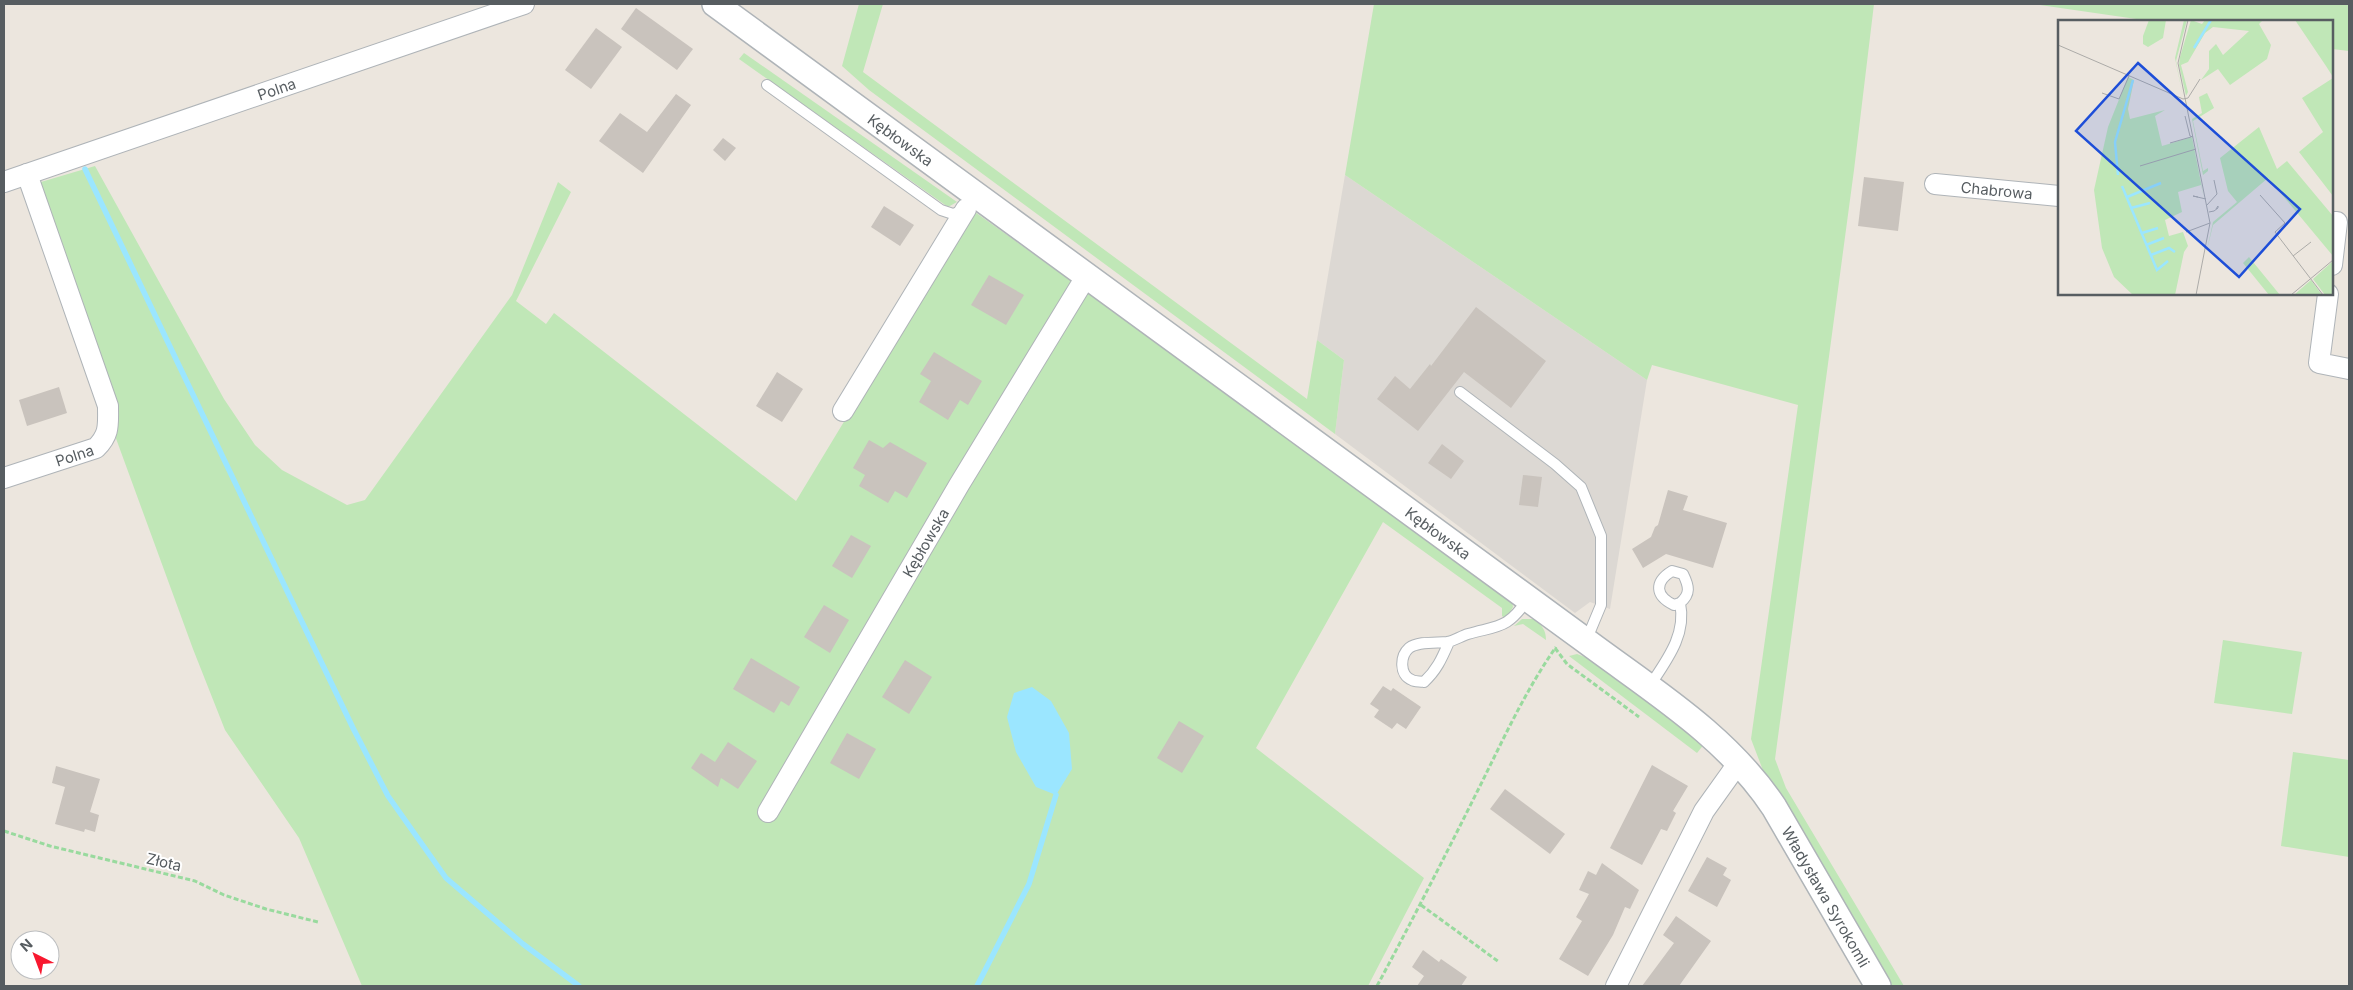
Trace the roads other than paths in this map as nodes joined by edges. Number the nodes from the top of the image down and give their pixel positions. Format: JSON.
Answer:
{"nodes":[{"id":1,"x":524,"y":4,"type":"edge"},
{"id":2,"x":715,"y":4,"type":"edge"},
{"id":3,"x":767,"y":85,"type":"dead end"},
{"id":4,"x":27,"y":174,"type":"junction"},
{"id":5,"x":4,"y":182,"type":"edge"},
{"id":6,"x":1936,"y":184,"type":"dead end"},
{"id":7,"x":2058,"y":196,"type":"edge"},
{"id":8,"x":973,"y":203,"type":"junction"},
{"id":9,"x":2333,"y":222,"type":"edge"},
{"id":10,"x":2333,"y":256,"type":"edge"},
{"id":11,"x":1087,"y":275,"type":"junction"},
{"id":12,"x":2328,"y":295,"type":"edge"},
{"id":13,"x":2349,"y":369,"type":"edge"},
{"id":14,"x":1460,"y":392,"type":"dead end"},
{"id":15,"x":843,"y":411,"type":"dead end"},
{"id":16,"x":4,"y":478,"type":"edge"},
{"id":17,"x":1528,"y":599,"type":"junction"},
{"id":18,"x":1680,"y":603,"type":"dead end"},
{"id":19,"x":1570,"y":639,"type":"junction"},
{"id":20,"x":1450,"y":642,"type":"junction"},
{"id":21,"x":1649,"y":688,"type":"junction"},
{"id":22,"x":1739,"y":762,"type":"junction"},
{"id":23,"x":1774,"y":807,"type":"joint"},
{"id":24,"x":768,"y":812,"type":"dead end"},
{"id":25,"x":1616,"y":986,"type":"edge"},
{"id":26,"x":1878,"y":986,"type":"edge"}],
"edges":[{"from":1,"to":4,"type":"street","name":"Polna"},
{"from":2,"to":8,"type":"street","name":"Kębłowska"},
{"from":3,"to":8,"type":"lane"},
{"from":4,"to":5,"type":"street","name":"Polna"},
{"from":4,"to":16,"type":"street","name":"Polna"},
{"from":6,"to":7,"type":"street","name":"Chabrowa"},
{"from":8,"to":11,"type":"street","name":"Kębłowska"},
{"from":8,"to":15,"type":"street"},
{"from":9,"to":10,"type":"street"},
{"from":11,"to":17,"type":"street","name":"Kębłowska"},
{"from":11,"to":24,"type":"street","name":"Kębłowska"},
{"from":12,"to":13,"type":"street"},
{"from":14,"to":19,"type":"lane"},
{"from":17,"to":19,"type":"street","name":"Kębłowska"},
{"from":17,"to":20,"type":"lane"},
{"from":18,"to":21,"type":"lane"},
{"from":19,"to":21,"type":"street","name":"Kębłowska"},
{"from":20,"to":20,"type":"lane"},
{"from":21,"to":22,"type":"street","name":"Kębłowska"},
{"from":22,"to":23,"type":"street","name":"Kębłowska"},
{"from":22,"to":25,"type":"street"},
{"from":23,"to":26,"type":"street","name":"Władysława Syrokomli"}]}
